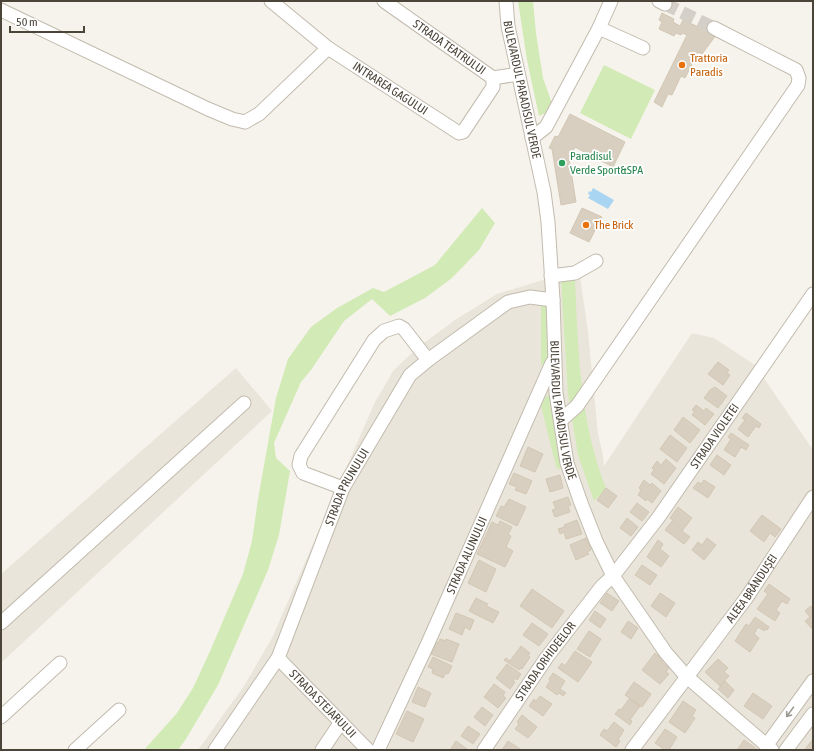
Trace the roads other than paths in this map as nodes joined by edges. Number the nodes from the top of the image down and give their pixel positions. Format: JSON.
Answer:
{"nodes":[{"id":1,"x":271,"y":1,"type":"edge"},
{"id":2,"x":384,"y":1,"type":"edge"},
{"id":3,"x":506,"y":1,"type":"edge"},
{"id":4,"x":611,"y":1,"type":"edge"},
{"id":5,"x":1,"y":10,"type":"edge"},
{"id":6,"x":599,"y":28,"type":"junction"},
{"id":7,"x":714,"y":28,"type":"tunnel mouth"},
{"id":8,"x":328,"y":48,"type":"junction"},
{"id":9,"x":643,"y":48,"type":"dead end"},
{"id":10,"x":518,"y":74,"type":"junction"},
{"id":11,"x":492,"y":78,"type":"junction"},
{"id":12,"x":532,"y":138,"type":"junction"},
{"id":13,"x":596,"y":261,"type":"dead end"},
{"id":14,"x":551,"y":276,"type":"junction"},
{"id":15,"x":813,"y":294,"type":"edge"},
{"id":16,"x":553,"y":300,"type":"junction"},
{"id":17,"x":428,"y":360,"type":"junction"},
{"id":18,"x":554,"y":360,"type":"junction"},
{"id":19,"x":244,"y":403,"type":"dead end"},
{"id":20,"x":561,"y":420,"type":"junction"},
{"id":21,"x":343,"y":488,"type":"junction"},
{"id":22,"x":813,"y":497,"type":"edge"},
{"id":23,"x":612,"y":576,"type":"junction"},
{"id":24,"x":1,"y":623,"type":"edge"},
{"id":25,"x":278,"y":658,"type":"junction"},
{"id":26,"x":60,"y":663,"type":"dead end"},
{"id":27,"x":686,"y":676,"type":"junction"},
{"id":28,"x":813,"y":680,"type":"edge"},
{"id":29,"x":119,"y":710,"type":"dead end"},
{"id":30,"x":813,"y":714,"type":"edge"},
{"id":31,"x":1,"y":717,"type":"edge"},
{"id":32,"x":341,"y":722,"type":"junction"},
{"id":33,"x":769,"y":748,"type":"edge"},
{"id":34,"x":75,"y":750,"type":"edge"},
{"id":35,"x":215,"y":750,"type":"edge"},
{"id":36,"x":322,"y":750,"type":"edge"},
{"id":37,"x":368,"y":750,"type":"edge"},
{"id":38,"x":378,"y":750,"type":"edge"},
{"id":39,"x":484,"y":750,"type":"edge"},
{"id":40,"x":632,"y":750,"type":"edge"},
{"id":41,"x":786,"y":750,"type":"edge"}],
"edges":[{"from":1,"to":8,"type":"street","name":"INTRAREA GAGULUI"},
{"from":2,"to":11,"type":"street","name":"STRADA TEATRULUI"},
{"from":3,"to":10,"type":"street","name":"BULEVARDUL PARADISUL VERDE"},
{"from":4,"to":6,"type":"street"},
{"from":5,"to":8,"type":"street"},
{"from":6,"to":9,"type":"street"},
{"from":6,"to":12,"type":"street"},
{"from":7,"to":20,"type":"street"},
{"from":8,"to":11,"type":"street","name":"INTRAREA GAGULUI"},
{"from":10,"to":11,"type":"street","name":"STRADA TEATRULUI"},
{"from":10,"to":12,"type":"street","name":"BULEVARDUL PARADISUL VERDE"},
{"from":12,"to":14,"type":"street","name":"BULEVARDUL PARADISUL VERDE"},
{"from":13,"to":14,"type":"street"},
{"from":14,"to":16,"type":"street","name":"BULEVARDUL PARADISUL VERDE"},
{"from":15,"to":23,"type":"street","name":"STRADA VIOLETEI"},
{"from":16,"to":17,"type":"street","name":"STRADA PRUNULUI"},
{"from":16,"to":18,"type":"street","name":"BULEVARDUL PARADISUL VERDE"},
{"from":17,"to":21,"type":"street","name":"STRADA PRUNULUI"},
{"from":17,"to":21,"type":"street"},
{"from":18,"to":20,"type":"street","name":"BULEVARDUL PARADISUL VERDE"},
{"from":18,"to":38,"type":"street","name":"STRADA ALUNULUI"},
{"from":19,"to":24,"type":"street"},
{"from":20,"to":23,"type":"street","name":"BULEVARDUL PARADISUL VERDE"},
{"from":21,"to":25,"type":"street","name":"STRADA PRUNULUI"},
{"from":22,"to":27,"type":"street","name":"ALEEA BRÂNDUȘEI"},
{"from":23,"to":27,"type":"street","name":"BULEVARDUL PARADISUL VERDE"},
{"from":23,"to":39,"type":"street","name":"STRADA ORHIDEELOR"},
{"from":25,"to":32,"type":"street","name":"STRADA STEJARULUI"},
{"from":25,"to":35,"type":"street","name":"STRADA PRUNULUI"},
{"from":26,"to":31,"type":"street"},
{"from":27,"to":33,"type":"street","name":"BULEVARDUL PARADISUL VERDE"},
{"from":27,"to":40,"type":"street"},
{"from":28,"to":33,"type":"street","one_way":true},
{"from":29,"to":34,"type":"street"},
{"from":30,"to":41,"type":"street"},
{"from":32,"to":36,"type":"street"},
{"from":32,"to":37,"type":"street","name":"STRADA STEJARULUI"}]}
